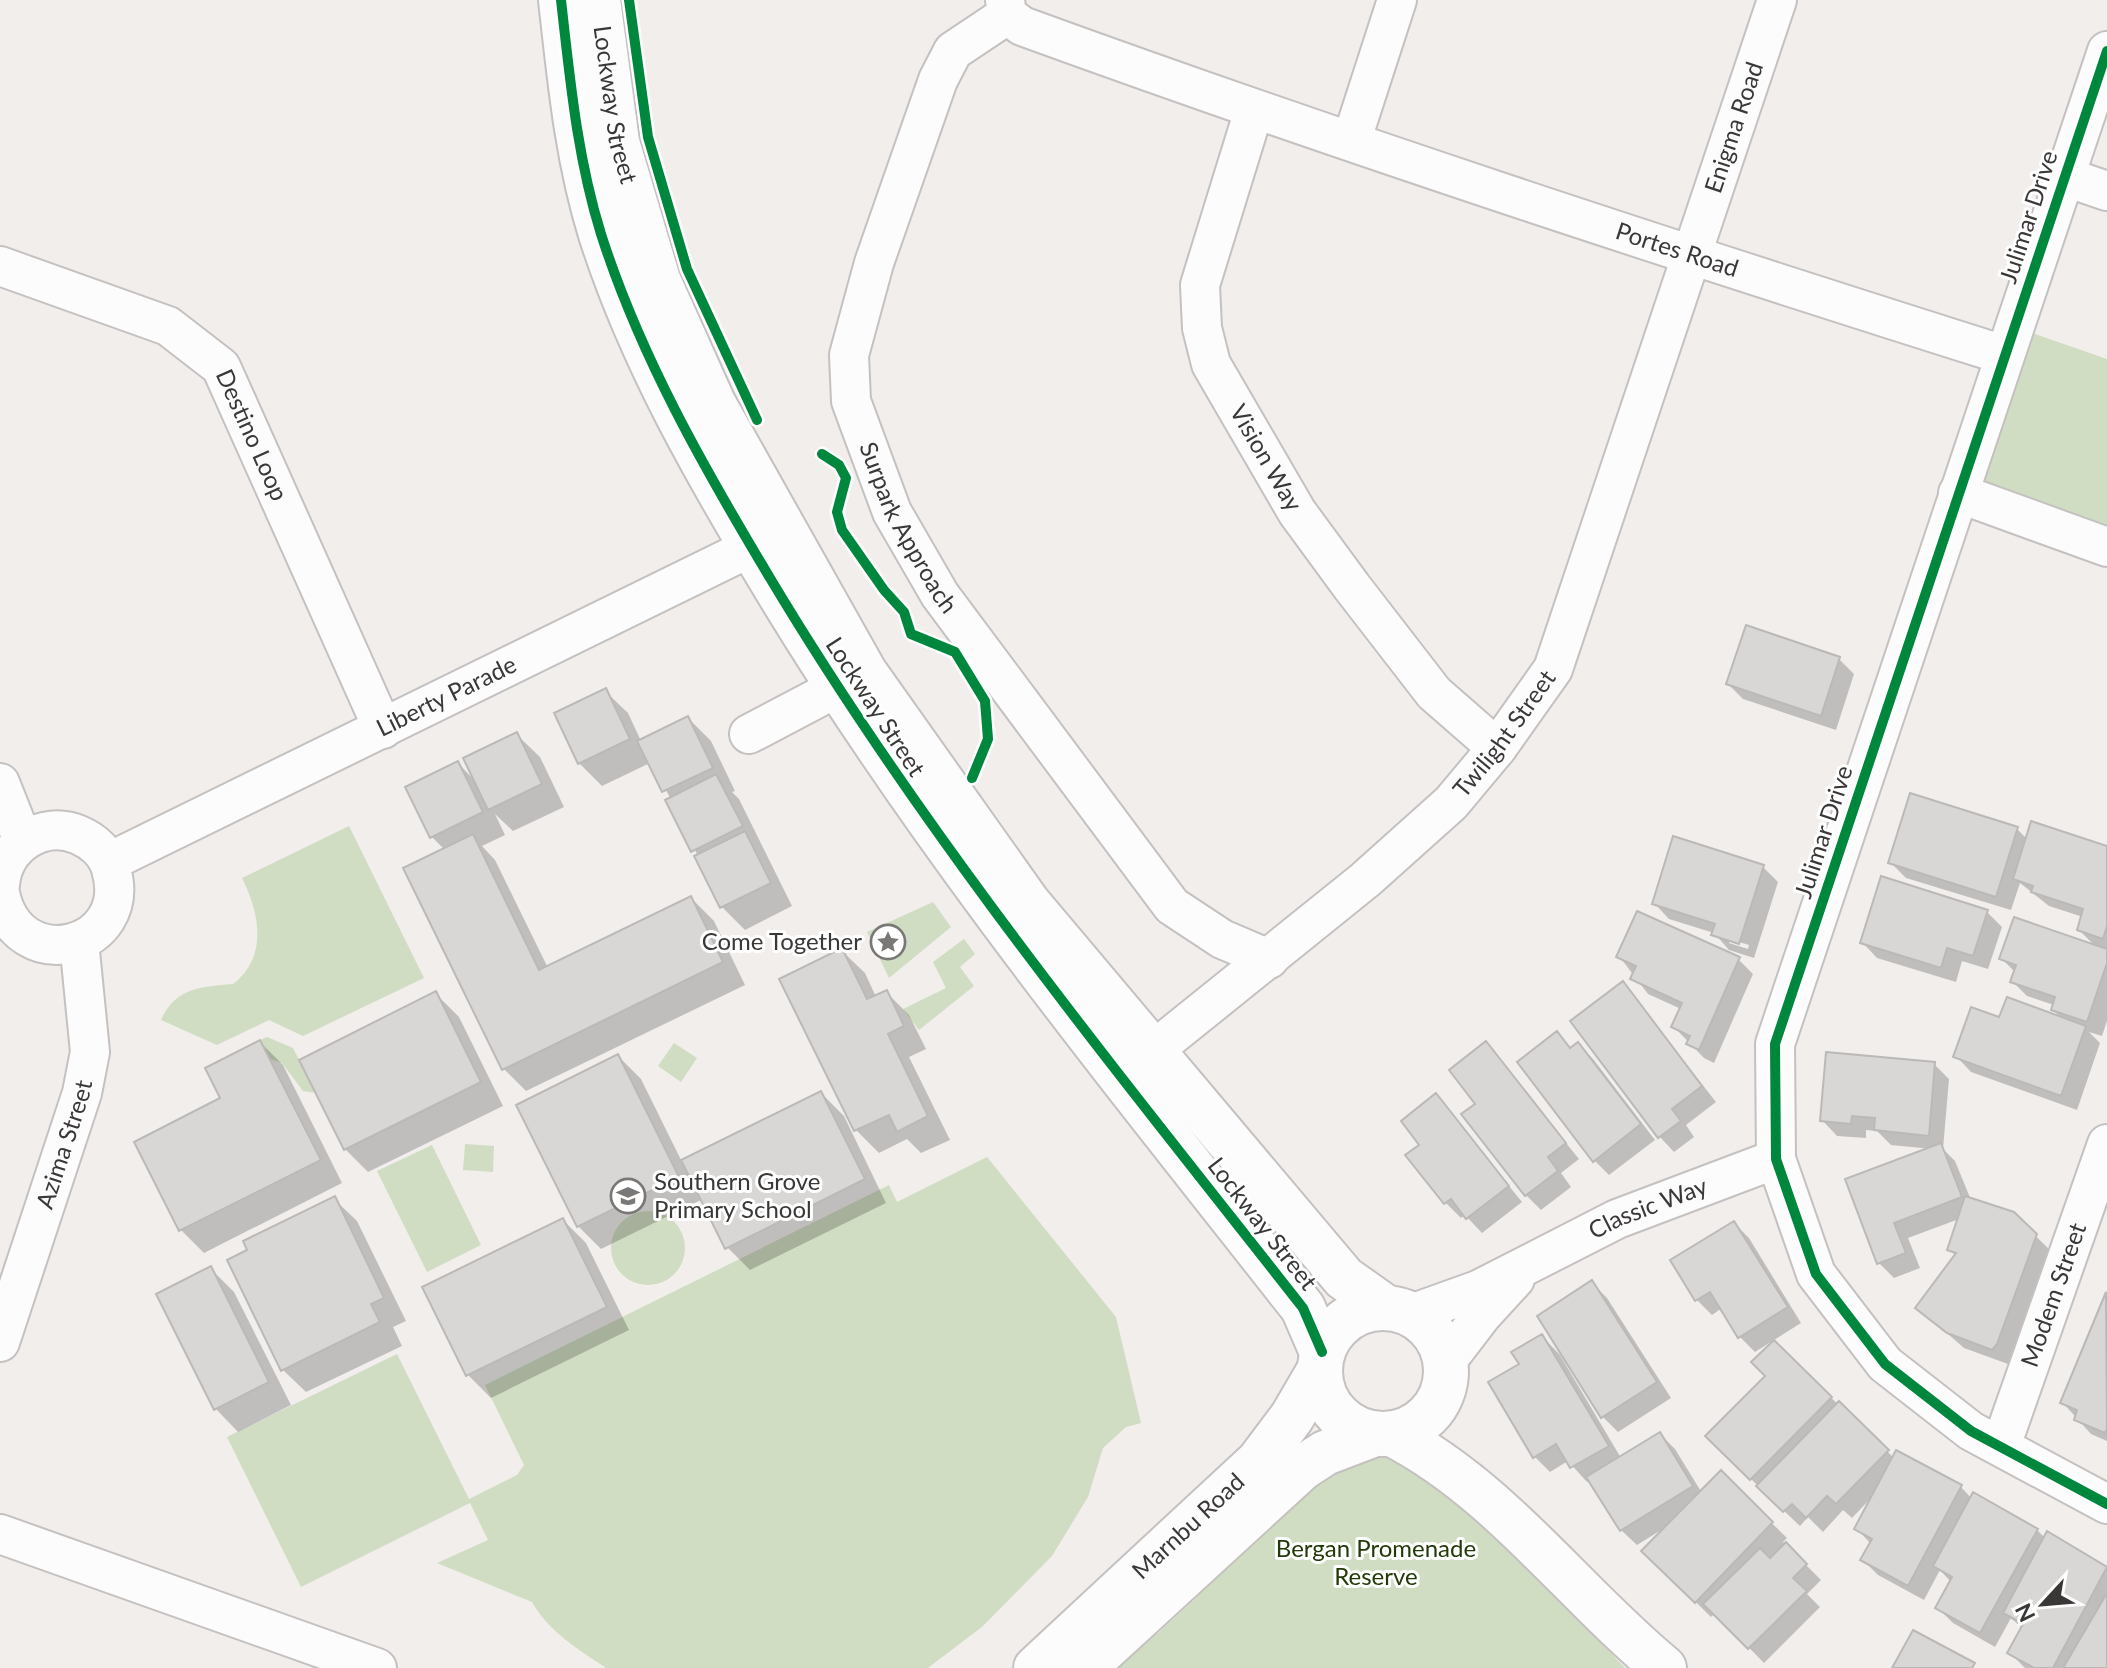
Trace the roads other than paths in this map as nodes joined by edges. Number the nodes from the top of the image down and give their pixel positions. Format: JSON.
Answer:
{"nodes":[{"id":1,"x":561,"y":0,"type":"edge"},
{"id":2,"x":598,"y":0,"type":"edge"},
{"id":3,"x":1397,"y":0,"type":"edge"},
{"id":4,"x":1777,"y":0,"type":"edge"},
{"id":5,"x":1006,"y":7,"type":"edge"},
{"id":6,"x":2107,"y":51,"type":"edge"},
{"id":7,"x":1254,"y":110,"type":"junction"},
{"id":8,"x":1352,"y":139,"type":"junction"},
{"id":9,"x":2063,"y":176,"type":"junction"},
{"id":10,"x":2107,"y":191,"type":"edge"},
{"id":11,"x":1691,"y":256,"type":"junction"},
{"id":12,"x":0,"y":266,"type":"edge"},
{"id":13,"x":2004,"y":355,"type":"junction"},
{"id":14,"x":1958,"y":493,"type":"junction"},
{"id":15,"x":768,"y":540,"type":"junction"},
{"id":16,"x":2107,"y":547,"type":"edge"},
{"id":17,"x":851,"y":681,"type":"junction"},
{"id":18,"x":383,"y":729,"type":"junction"},
{"id":19,"x":749,"y":734,"type":"dead end"},
{"id":20,"x":1497,"y":748,"type":"junction"},
{"id":21,"x":0,"y":783,"type":"edge"},
{"id":22,"x":9,"y":859,"type":"edge"},
{"id":23,"x":109,"y":862,"type":"junction"},
{"id":24,"x":0,"y":893,"type":"edge"},
{"id":25,"x":16,"y":938,"type":"edge"},
{"id":26,"x":79,"y":941,"type":"junction"},
{"id":27,"x":1269,"y":959,"type":"junction"},
{"id":28,"x":1136,"y":1064,"type":"junction"},
{"id":29,"x":2107,"y":1144,"type":"edge"},
{"id":30,"x":1776,"y":1159,"type":"junction"},
{"id":31,"x":1525,"y":1268,"type":"junction"},
{"id":32,"x":1398,"y":1310,"type":"junction"},
{"id":33,"x":0,"y":1342,"type":"edge"},
{"id":34,"x":1321,"y":1360,"type":"junction"},
{"id":35,"x":1445,"y":1377,"type":"junction"},
{"id":36,"x":1383,"y":1434,"type":"junction"},
{"id":37,"x":2001,"y":1446,"type":"junction"},
{"id":38,"x":1485,"y":1498,"type":"junction"},
{"id":39,"x":2107,"y":1504,"type":"edge"},
{"id":40,"x":0,"y":1534,"type":"edge"},
{"id":41,"x":377,"y":1668,"type":"edge"},
{"id":42,"x":1036,"y":1668,"type":"edge"},
{"id":43,"x":1084,"y":1668,"type":"edge"},
{"id":44,"x":1664,"y":1668,"type":"edge"}],
"edges":[{"from":1,"to":15,"type":"street","name":"Lockway Street"},
{"from":2,"to":15,"type":"street","name":"Lockway Street"},
{"from":3,"to":8,"type":"street"},
{"from":4,"to":11,"type":"street","name":"Enigma Road"},
{"from":5,"to":7,"type":"street","name":"Portes Road"},
{"from":5,"to":27,"type":"street","name":"Surpark Approach"},
{"from":6,"to":9,"type":"street","name":"Julimar Drive"},
{"from":7,"to":8,"type":"street","name":"Portes Road"},
{"from":7,"to":20,"type":"street","name":"Vision Way"},
{"from":8,"to":11,"type":"street","name":"Portes Road"},
{"from":9,"to":10,"type":"street"},
{"from":9,"to":13,"type":"street","name":"Julimar Drive"},
{"from":11,"to":13,"type":"street","name":"Portes Road"},
{"from":11,"to":20,"type":"street","name":"Twilight Street"},
{"from":12,"to":18,"type":"street","name":"Destino Loop"},
{"from":13,"to":14,"type":"street","name":"Julimar Drive"},
{"from":14,"to":16,"type":"street"},
{"from":14,"to":30,"type":"street","name":"Julimar Drive"},
{"from":15,"to":17,"type":"street","name":"Lockway Street"},
{"from":15,"to":18,"type":"street","name":"Liberty Parade"},
{"from":17,"to":19,"type":"street"},
{"from":17,"to":28,"type":"street","name":"Lockway Street"},
{"from":18,"to":23,"type":"street","name":"Liberty Parade"},
{"from":20,"to":27,"type":"street","name":"Twilight Street"},
{"from":21,"to":22,"type":"street"},
{"from":22,"to":23,"type":"street"},
{"from":23,"to":26,"type":"street"},
{"from":24,"to":25,"type":"street"},
{"from":25,"to":26,"type":"street"},
{"from":26,"to":33,"type":"street","name":"Azima Street"},
{"from":27,"to":28,"type":"street","name":"Twilight Street"},
{"from":28,"to":32,"type":"street","name":"Lockway Street"},
{"from":28,"to":34,"type":"street","name":"Lockway Street"},
{"from":29,"to":37,"type":"street","name":"Modem Street"},
{"from":30,"to":31,"type":"street","name":"Classic Way"},
{"from":30,"to":37,"type":"street","name":"Julimar Drive"},
{"from":31,"to":32,"type":"street","name":"Classic Way"},
{"from":31,"to":35,"type":"street","name":"Classic Way"},
{"from":32,"to":34,"type":"street"},
{"from":32,"to":35,"type":"street"},
{"from":34,"to":36,"type":"street"},
{"from":34,"to":42,"type":"street","name":"Marnbu Road"},
{"from":35,"to":36,"type":"street"},
{"from":35,"to":38,"type":"street"},
{"from":36,"to":38,"type":"street"},
{"from":36,"to":43,"type":"street","name":"Marnbu Road"},
{"from":37,"to":39,"type":"street","name":"Julimar Drive"},
{"from":38,"to":44,"type":"street"},
{"from":40,"to":41,"type":"street"}]}
